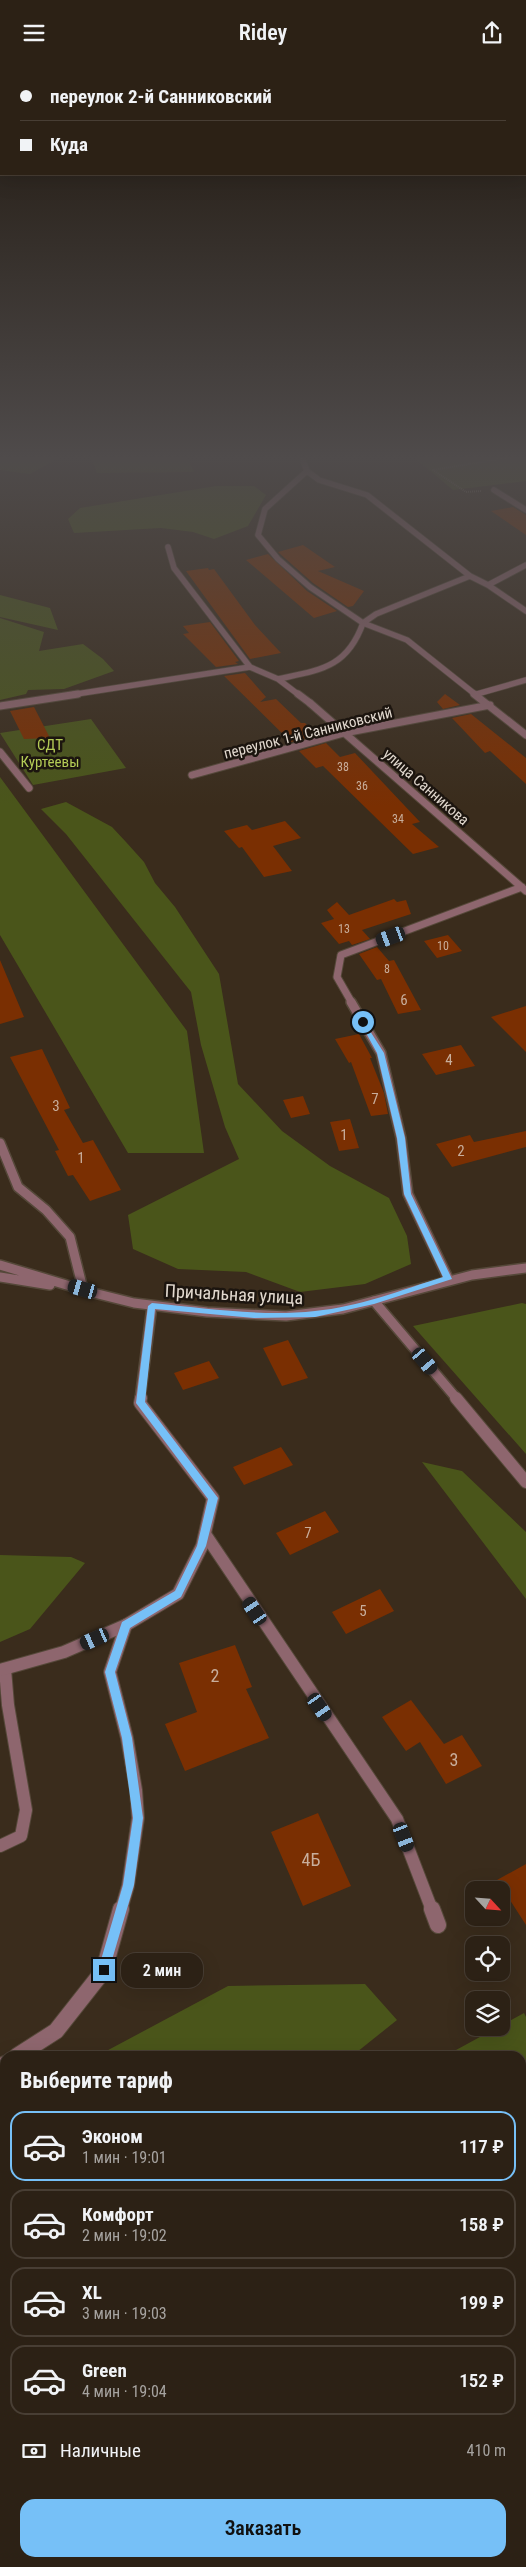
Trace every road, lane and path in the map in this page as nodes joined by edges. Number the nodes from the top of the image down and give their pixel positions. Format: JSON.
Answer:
{"nodes":[{"id":1,"x":177,"y":572,"type":"edge"},
{"id":2,"x":293,"y":572,"type":"edge"},
{"id":3,"x":465,"y":572,"type":"edge"},
{"id":4,"x":513,"y":572,"type":"edge"},
{"id":5,"x":470,"y":576,"type":"junction"},
{"id":6,"x":488,"y":585,"type":"junction"},
{"id":7,"x":526,"y":611,"type":"edge"},
{"id":8,"x":363,"y":623,"type":"junction"},
{"id":9,"x":250,"y":667,"type":"junction"},
{"id":10,"x":278,"y":679,"type":"junction"},
{"id":11,"x":526,"y":680,"type":"edge"},
{"id":12,"x":477,"y":694,"type":"junction"},
{"id":13,"x":490,"y":705,"type":"junction"},
{"id":14,"x":0,"y":706,"type":"edge"},
{"id":15,"x":344,"y":733,"type":"junction"},
{"id":16,"x":526,"y":735,"type":"edge"},
{"id":17,"x":0,"y":752,"type":"edge"},
{"id":18,"x":192,"y":775,"type":"dead end"},
{"id":19,"x":29,"y":788,"type":"dead end"},
{"id":20,"x":524,"y":889,"type":"edge"},
{"id":21,"x":0,"y":1143,"type":"edge"},
{"id":22,"x":0,"y":1265,"type":"edge"},
{"id":23,"x":526,"y":1267,"type":"edge"},
{"id":24,"x":0,"y":1277,"type":"edge"},
{"id":25,"x":448,"y":1279,"type":"junction"},
{"id":26,"x":83,"y":1289,"type":"junction"},
{"id":27,"x":374,"y":1301,"type":"junction"},
{"id":28,"x":152,"y":1306,"type":"junction"},
{"id":29,"x":526,"y":1482,"type":"edge"},
{"id":30,"x":204,"y":1534,"type":"junction"},
{"id":31,"x":126,"y":1625,"type":"junction"},
{"id":32,"x":3,"y":1670,"type":"edge"},
{"id":33,"x":0,"y":1846,"type":"edge"},
{"id":34,"x":438,"y":1925,"type":"dead end"},
{"id":35,"x":25,"y":2051,"type":"edge"}],
"edges":[{"from":1,"to":9,"type":"street"},
{"from":2,"to":8,"type":"street"},
{"from":3,"to":5,"type":"street"},
{"from":4,"to":6,"type":"street"},
{"from":5,"to":6,"type":"street"},
{"from":5,"to":8,"type":"street"},
{"from":6,"to":7,"type":"street"},
{"from":8,"to":10,"type":"street"},
{"from":8,"to":12,"type":"street"},
{"from":9,"to":10,"type":"street","name":"улица Санникова"},
{"from":9,"to":14,"type":"street"},
{"from":10,"to":15,"type":"street","name":"улица Санникова"},
{"from":11,"to":12,"type":"street"},
{"from":12,"to":13,"type":"street"},
{"from":13,"to":15,"type":"street","name":"переулок 1-й Санниковский"},
{"from":13,"to":16,"type":"street"},
{"from":15,"to":18,"type":"street","name":"переулок 1-й Санниковский"},
{"from":15,"to":20,"type":"street","name":"улица Санникова"},
{"from":17,"to":19,"type":"street"},
{"from":20,"to":25,"type":"street"},
{"from":21,"to":26,"type":"street"},
{"from":22,"to":26,"type":"street","name":"Причальная улица"},
{"from":23,"to":25,"type":"street","name":"Причальная улица"},
{"from":24,"to":26,"type":"street"},
{"from":25,"to":27,"type":"street","name":"Причальная улица"},
{"from":26,"to":28,"type":"street","name":"Причальная улица"},
{"from":27,"to":28,"type":"street","name":"Причальная улица"},
{"from":27,"to":29,"type":"street"},
{"from":28,"to":30,"type":"street"},
{"from":30,"to":31,"type":"street"},
{"from":30,"to":34,"type":"street"},
{"from":31,"to":32,"type":"street"},
{"from":31,"to":35,"type":"street"},
{"from":32,"to":33,"type":"street"}]}
